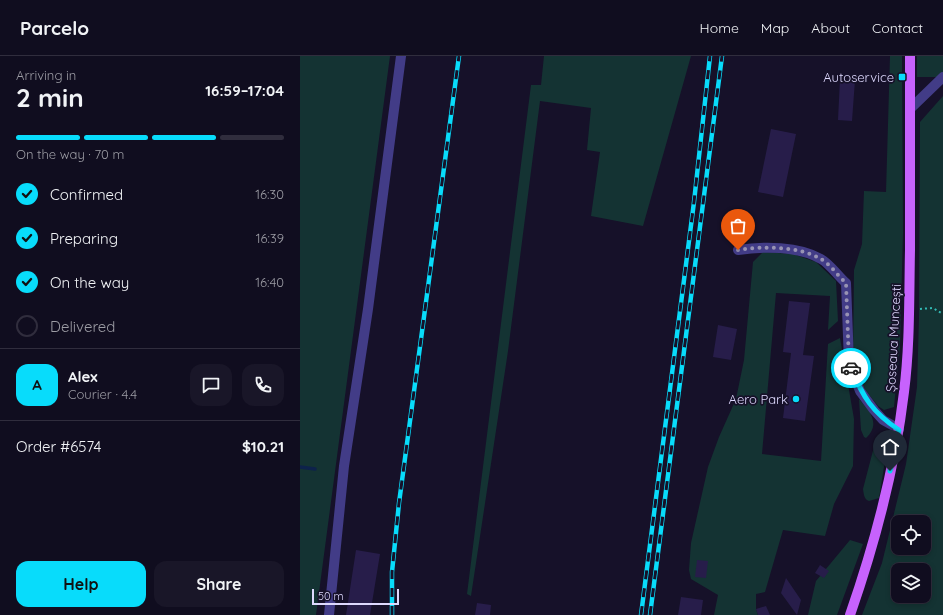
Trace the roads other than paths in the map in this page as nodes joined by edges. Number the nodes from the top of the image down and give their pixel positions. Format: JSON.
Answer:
{"nodes":[{"id":1,"x":401,"y":56,"type":"edge"},
{"id":2,"x":910,"y":56,"type":"edge"},
{"id":3,"x":943,"y":77,"type":"edge"},
{"id":4,"x":910,"y":109,"type":"junction"},
{"id":5,"x":738,"y":250,"type":"dead end"},
{"id":6,"x":899,"y":430,"type":"junction"},
{"id":7,"x":329,"y":615,"type":"edge"},
{"id":8,"x":850,"y":615,"type":"edge"}],
"edges":[{"from":1,"to":7,"type":"lane"},
{"from":2,"to":4,"type":"main road","name":"Șoseaua Muncești"},
{"from":3,"to":4,"type":"lane"},
{"from":4,"to":6,"type":"main road","name":"Șoseaua Muncești"},
{"from":5,"to":6,"type":"lane"},
{"from":6,"to":8,"type":"main road","name":"Șoseaua Muncești"}]}
